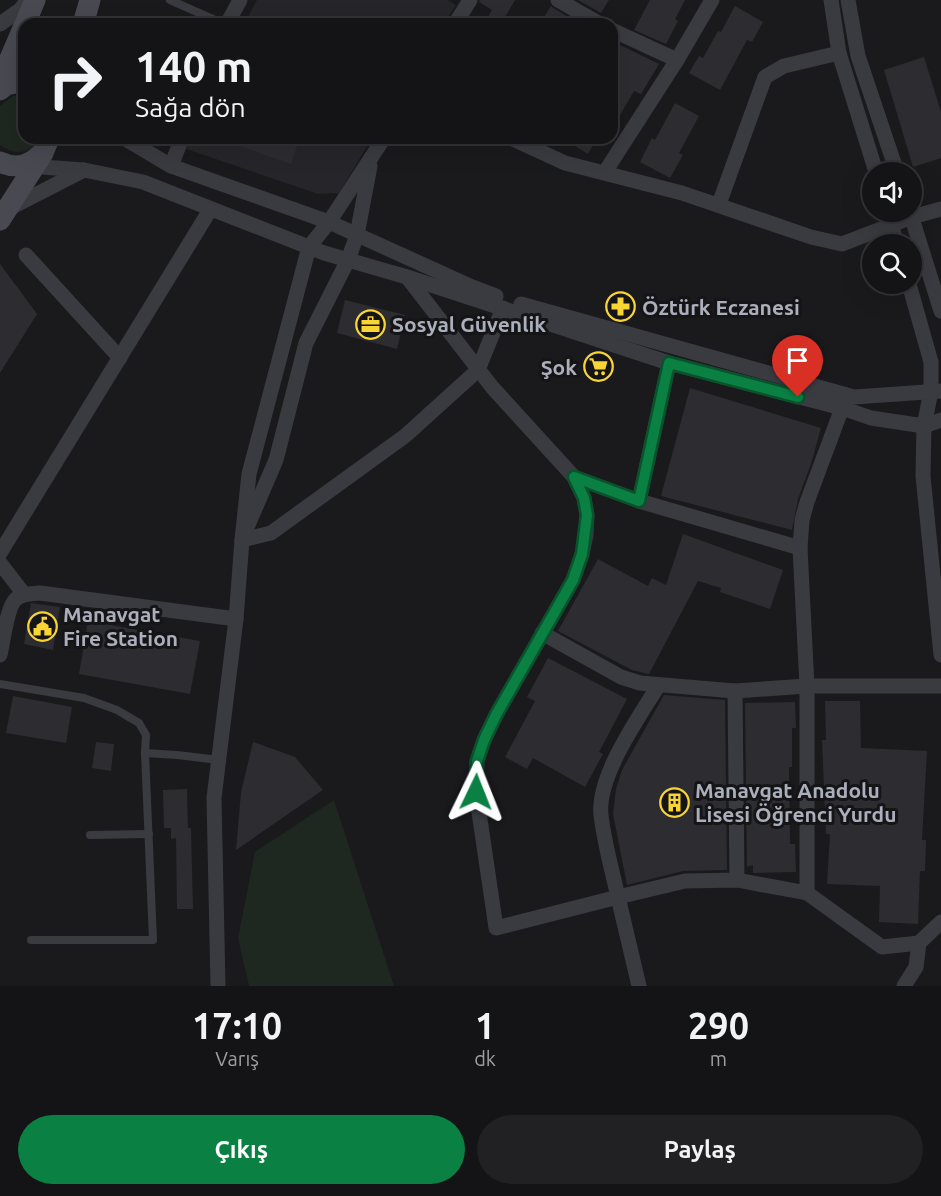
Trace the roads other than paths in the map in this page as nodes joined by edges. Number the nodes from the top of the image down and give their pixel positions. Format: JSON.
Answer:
{"nodes":[{"id":1,"x":28,"y":0,"type":"edge"},
{"id":2,"x":35,"y":0,"type":"edge"},
{"id":3,"x":90,"y":0,"type":"edge"},
{"id":4,"x":170,"y":0,"type":"edge"},
{"id":5,"x":240,"y":0,"type":"edge"},
{"id":6,"x":470,"y":0,"type":"edge"},
{"id":7,"x":558,"y":0,"type":"edge"},
{"id":8,"x":712,"y":0,"type":"edge"},
{"id":9,"x":831,"y":0,"type":"edge"},
{"id":10,"x":848,"y":0,"type":"edge"},
{"id":11,"x":27,"y":18,"type":"edge"},
{"id":12,"x":85,"y":18,"type":"edge"},
{"id":13,"x":212,"y":18,"type":"edge"},
{"id":14,"x":230,"y":18,"type":"edge"},
{"id":15,"x":459,"y":18,"type":"edge"},
{"id":16,"x":590,"y":18,"type":"edge"},
{"id":17,"x":0,"y":24,"type":"edge"},
{"id":18,"x":618,"y":33,"type":"edge"},
{"id":19,"x":18,"y":39,"type":"edge"},
{"id":20,"x":839,"y":53,"type":"junction"},
{"id":21,"x":677,"y":60,"type":"junction"},
{"id":22,"x":0,"y":82,"type":"edge"},
{"id":23,"x":18,"y":82,"type":"edge"},
{"id":24,"x":0,"y":90,"type":"edge"},
{"id":25,"x":133,"y":144,"type":"edge"},
{"id":26,"x":138,"y":144,"type":"edge"},
{"id":27,"x":180,"y":144,"type":"edge"},
{"id":28,"x":380,"y":144,"type":"edge"},
{"id":29,"x":524,"y":144,"type":"edge"},
{"id":30,"x":147,"y":153,"type":"junction"},
{"id":31,"x":28,"y":157,"type":"edge"},
{"id":32,"x":372,"y":157,"type":"junction"},
{"id":33,"x":873,"y":162,"type":"edge"},
{"id":34,"x":894,"y":162,"type":"edge"},
{"id":35,"x":171,"y":166,"type":"junction"},
{"id":36,"x":84,"y":170,"type":"junction"},
{"id":37,"x":606,"y":172,"type":"junction"},
{"id":38,"x":718,"y":204,"type":"junction"},
{"id":39,"x":941,"y":209,"type":"edge"},
{"id":40,"x":210,"y":210,"type":"junction"},
{"id":41,"x":922,"y":212,"type":"edge"},
{"id":42,"x":3,"y":215,"type":"edge"},
{"id":43,"x":329,"y":222,"type":"junction"},
{"id":44,"x":884,"y":222,"type":"edge"},
{"id":45,"x":913,"y":222,"type":"edge"},
{"id":46,"x":357,"y":235,"type":"junction"},
{"id":47,"x":309,"y":247,"type":"junction"},
{"id":48,"x":26,"y":255,"type":"dead end"},
{"id":49,"x":348,"y":260,"type":"junction"},
{"id":50,"x":407,"y":277,"type":"junction"},
{"id":51,"x":912,"y":294,"type":"edge"},
{"id":52,"x":503,"y":308,"type":"junction"},
{"id":53,"x":941,"y":311,"type":"edge"},
{"id":54,"x":120,"y":357,"type":"junction"},
{"id":55,"x":669,"y":363,"type":"junction"},
{"id":56,"x":478,"y":370,"type":"junction"},
{"id":57,"x":936,"y":391,"type":"edge"},
{"id":58,"x":842,"y":408,"type":"junction"},
{"id":59,"x":941,"y":420,"type":"edge"},
{"id":60,"x":924,"y":426,"type":"junction"},
{"id":61,"x":574,"y":477,"type":"junction"},
{"id":62,"x":639,"y":501,"type":"junction"},
{"id":63,"x":242,"y":540,"type":"junction"},
{"id":64,"x":800,"y":548,"type":"junction"},
{"id":65,"x":0,"y":553,"type":"edge"},
{"id":66,"x":0,"y":562,"type":"edge"},
{"id":67,"x":941,"y":582,"type":"edge"},
{"id":68,"x":24,"y":594,"type":"junction"},
{"id":69,"x":236,"y":619,"type":"junction"},
{"id":70,"x":542,"y":633,"type":"junction"},
{"id":71,"x":941,"y":654,"type":"edge"},
{"id":72,"x":0,"y":655,"type":"edge"},
{"id":73,"x":0,"y":684,"type":"edge"},
{"id":74,"x":658,"y":686,"type":"junction"},
{"id":75,"x":807,"y":686,"type":"junction"},
{"id":76,"x":941,"y":686,"type":"edge"},
{"id":77,"x":735,"y":691,"type":"junction"},
{"id":78,"x":145,"y":753,"type":"junction"},
{"id":79,"x":219,"y":760,"type":"junction"},
{"id":80,"x":149,"y":834,"type":"junction"},
{"id":81,"x":90,"y":835,"type":"dead end"},
{"id":82,"x":737,"y":880,"type":"junction"},
{"id":83,"x":807,"y":893,"type":"junction"},
{"id":84,"x":618,"y":897,"type":"junction"},
{"id":85,"x":941,"y":922,"type":"edge"},
{"id":86,"x":31,"y":940,"type":"dead end"},
{"id":87,"x":919,"y":944,"type":"junction"},
{"id":88,"x":218,"y":986,"type":"edge"},
{"id":89,"x":639,"y":986,"type":"edge"},
{"id":90,"x":904,"y":986,"type":"edge"}],
"edges":[{"from":1,"to":17,"type":"street"},
{"from":2,"to":11,"type":"main road"},
{"from":3,"to":12,"type":"main road"},
{"from":4,"to":13,"type":"lane"},
{"from":5,"to":14,"type":"street"},
{"from":6,"to":15,"type":"street"},
{"from":7,"to":16,"type":"street"},
{"from":8,"to":21,"type":"street"},
{"from":9,"to":20,"type":"street"},
{"from":10,"to":34,"type":"street"},
{"from":18,"to":21,"type":"street"},
{"from":19,"to":22,"type":"main road"},
{"from":20,"to":33,"type":"street"},
{"from":20,"to":38,"type":"street"},
{"from":21,"to":37,"type":"street"},
{"from":23,"to":24,"type":"main road"},
{"from":25,"to":30,"type":"street"},
{"from":26,"to":30,"type":"street"},
{"from":27,"to":35,"type":"street"},
{"from":28,"to":32,"type":"street"},
{"from":29,"to":37,"type":"street"},
{"from":30,"to":35,"type":"street"},
{"from":31,"to":36,"type":"street"},
{"from":31,"to":42,"type":"main road"},
{"from":32,"to":43,"type":"street"},
{"from":32,"to":46,"type":"street"},
{"from":35,"to":43,"type":"street"},
{"from":36,"to":40,"type":"street"},
{"from":36,"to":42,"type":"street"},
{"from":37,"to":38,"type":"street"},
{"from":38,"to":44,"type":"street"},
{"from":39,"to":41,"type":"street"},
{"from":40,"to":47,"type":"street"},
{"from":40,"to":54,"type":"street"},
{"from":43,"to":46,"type":"street"},
{"from":43,"to":47,"type":"street"},
{"from":45,"to":53,"type":"street"},
{"from":46,"to":49,"type":"street"},
{"from":46,"to":57,"type":"street"},
{"from":47,"to":49,"type":"street"},
{"from":47,"to":63,"type":"street"},
{"from":48,"to":54,"type":"street"},
{"from":49,"to":50,"type":"street"},
{"from":49,"to":63,"type":"street"},
{"from":50,"to":52,"type":"street"},
{"from":50,"to":56,"type":"street"},
{"from":51,"to":57,"type":"street"},
{"from":52,"to":55,"type":"street"},
{"from":52,"to":56,"type":"street"},
{"from":54,"to":65,"type":"street"},
{"from":55,"to":58,"type":"street"},
{"from":55,"to":62,"type":"street"},
{"from":56,"to":61,"type":"street"},
{"from":56,"to":63,"type":"street"},
{"from":57,"to":60,"type":"street"},
{"from":58,"to":60,"type":"street"},
{"from":58,"to":64,"type":"street"},
{"from":59,"to":60,"type":"street"},
{"from":60,"to":71,"type":"street"},
{"from":61,"to":62,"type":"street"},
{"from":61,"to":70,"type":"street"},
{"from":62,"to":64,"type":"street"},
{"from":63,"to":69,"type":"street"},
{"from":64,"to":75,"type":"street"},
{"from":66,"to":68,"type":"street"},
{"from":67,"to":71,"type":"street"},
{"from":68,"to":69,"type":"street"},
{"from":68,"to":72,"type":"street"},
{"from":69,"to":79,"type":"street"},
{"from":70,"to":74,"type":"street"},
{"from":70,"to":84,"type":"street"},
{"from":73,"to":78,"type":"lane"},
{"from":74,"to":77,"type":"street"},
{"from":74,"to":84,"type":"street"},
{"from":75,"to":76,"type":"street"},
{"from":75,"to":77,"type":"street"},
{"from":75,"to":83,"type":"street"},
{"from":77,"to":82,"type":"street"},
{"from":78,"to":79,"type":"lane"},
{"from":78,"to":80,"type":"lane"},
{"from":79,"to":88,"type":"street"},
{"from":80,"to":81,"type":"lane"},
{"from":80,"to":86,"type":"lane"},
{"from":82,"to":83,"type":"street"},
{"from":82,"to":84,"type":"street"},
{"from":83,"to":87,"type":"street"},
{"from":84,"to":89,"type":"street"},
{"from":85,"to":87,"type":"street"},
{"from":87,"to":90,"type":"street"}]}
